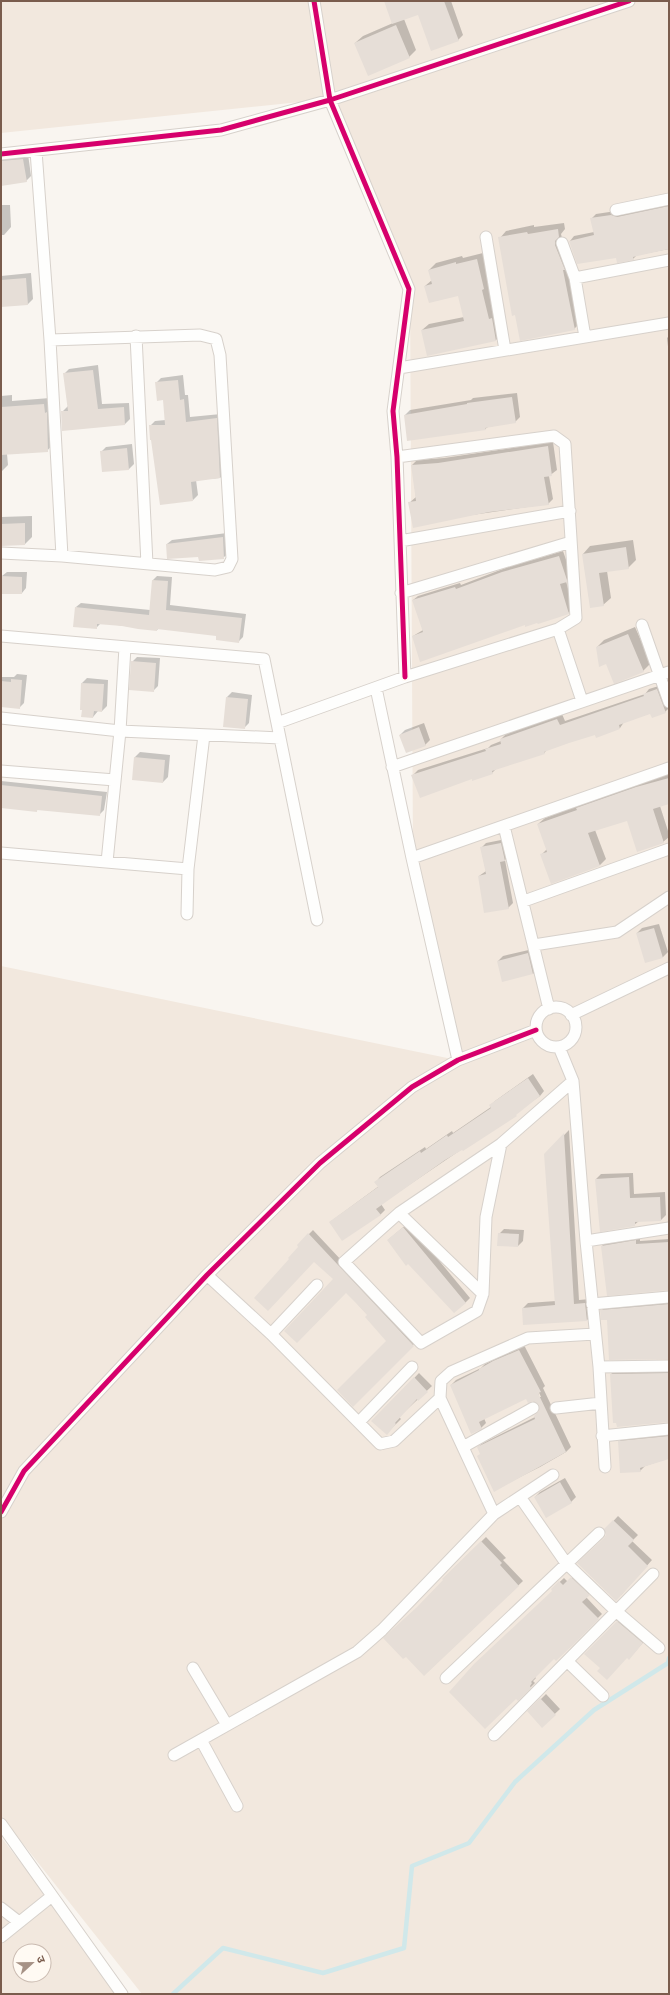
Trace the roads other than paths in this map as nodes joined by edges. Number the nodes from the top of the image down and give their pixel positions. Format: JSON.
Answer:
{"nodes":[{"id":1,"x":314,"y":1,"type":"edge"},
{"id":2,"x":629,"y":1,"type":"edge"},
{"id":3,"x":330,"y":100,"type":"junction"},
{"id":4,"x":36,"y":151,"type":"junction"},
{"id":5,"x":1,"y":154,"type":"edge"},
{"id":6,"x":669,"y":199,"type":"edge"},
{"id":7,"x":616,"y":210,"type":"dead end"},
{"id":8,"x":486,"y":237,"type":"dead end"},
{"id":9,"x":562,"y":243,"type":"dead end"},
{"id":10,"x":669,"y":260,"type":"edge"},
{"id":11,"x":575,"y":278,"type":"junction"},
{"id":12,"x":669,"y":323,"type":"edge"},
{"id":13,"x":136,"y":336,"type":"junction"},
{"id":14,"x":585,"y":337,"type":"junction"},
{"id":15,"x":50,"y":340,"type":"junction"},
{"id":16,"x":505,"y":350,"type":"junction"},
{"id":17,"x":399,"y":368,"type":"junction"},
{"id":18,"x":397,"y":457,"type":"junction"},
{"id":19,"x":570,"y":511,"type":"junction"},
{"id":20,"x":400,"y":541,"type":"junction"},
{"id":21,"x":571,"y":542,"type":"junction"},
{"id":22,"x":1,"y":553,"type":"edge"},
{"id":23,"x":62,"y":556,"type":"junction"},
{"id":24,"x":147,"y":564,"type":"junction"},
{"id":25,"x":401,"y":593,"type":"junction"},
{"id":26,"x":642,"y":625,"type":"dead end"},
{"id":27,"x":558,"y":629,"type":"junction"},
{"id":28,"x":1,"y":636,"type":"edge"},
{"id":29,"x":125,"y":647,"type":"junction"},
{"id":30,"x":664,"y":673,"type":"edge"},
{"id":31,"x":405,"y":677,"type":"junction"},
{"id":32,"x":376,"y":688,"type":"junction"},
{"id":33,"x":582,"y":701,"type":"junction"},
{"id":34,"x":669,"y":702,"type":"edge"},
{"id":35,"x":1,"y":718,"type":"edge"},
{"id":36,"x":277,"y":724,"type":"junction"},
{"id":37,"x":120,"y":731,"type":"junction"},
{"id":38,"x":204,"y":735,"type":"junction"},
{"id":39,"x":280,"y":738,"type":"junction"},
{"id":40,"x":392,"y":767,"type":"junction"},
{"id":41,"x":669,"y":768,"type":"edge"},
{"id":42,"x":1,"y":771,"type":"edge"},
{"id":43,"x":115,"y":780,"type":"junction"},
{"id":44,"x":504,"y":826,"type":"junction"},
{"id":45,"x":669,"y":849,"type":"edge"},
{"id":46,"x":1,"y":853,"type":"edge"},
{"id":47,"x":412,"y":858,"type":"junction"},
{"id":48,"x":107,"y":862,"type":"junction"},
{"id":49,"x":188,"y":869,"type":"junction"},
{"id":50,"x":669,"y":897,"type":"edge"},
{"id":51,"x":524,"y":901,"type":"junction"},
{"id":52,"x":187,"y":914,"type":"dead end"},
{"id":53,"x":316,"y":920,"type":"dead end"},
{"id":54,"x":534,"y":944,"type":"junction"},
{"id":55,"x":669,"y":968,"type":"edge"},
{"id":56,"x":549,"y":1009,"type":"junction"},
{"id":57,"x":571,"y":1015,"type":"junction"},
{"id":58,"x":536,"y":1030,"type":"junction"},
{"id":59,"x":559,"y":1047,"type":"junction"},
{"id":60,"x":458,"y":1060,"type":"junction"},
{"id":61,"x":573,"y":1082,"type":"junction"},
{"id":62,"x":501,"y":1144,"type":"junction"},
{"id":63,"x":399,"y":1213,"type":"junction"},
{"id":64,"x":669,"y":1228,"type":"edge"},
{"id":65,"x":586,"y":1240,"type":"junction"},
{"id":66,"x":207,"y":1275,"type":"junction"},
{"id":67,"x":317,"y":1285,"type":"dead end"},
{"id":68,"x":483,"y":1294,"type":"junction"},
{"id":69,"x":669,"y":1297,"type":"edge"},
{"id":70,"x":592,"y":1304,"type":"junction"},
{"id":71,"x":272,"y":1334,"type":"junction"},
{"id":72,"x":595,"y":1334,"type":"junction"},
{"id":73,"x":669,"y":1366,"type":"edge"},
{"id":74,"x":412,"y":1367,"type":"dead end"},
{"id":75,"x":599,"y":1367,"type":"junction"},
{"id":76,"x":440,"y":1398,"type":"junction"},
{"id":77,"x":600,"y":1404,"type":"junction"},
{"id":78,"x":533,"y":1408,"type":"dead end"},
{"id":79,"x":556,"y":1408,"type":"dead end"},
{"id":80,"x":359,"y":1422,"type":"junction"},
{"id":81,"x":669,"y":1429,"type":"edge"},
{"id":82,"x":602,"y":1436,"type":"junction"},
{"id":83,"x":462,"y":1447,"type":"junction"},
{"id":84,"x":605,"y":1467,"type":"dead end"},
{"id":85,"x":553,"y":1474,"type":"dead end"},
{"id":86,"x":520,"y":1497,"type":"junction"},
{"id":87,"x":1,"y":1512,"type":"edge"},
{"id":88,"x":494,"y":1514,"type":"junction"},
{"id":89,"x":599,"y":1533,"type":"dead end"},
{"id":90,"x":566,"y":1563,"type":"junction"},
{"id":91,"x":653,"y":1574,"type":"dead end"},
{"id":92,"x":617,"y":1612,"type":"junction"},
{"id":93,"x":659,"y":1648,"type":"dead end"},
{"id":94,"x":567,"y":1661,"type":"junction"},
{"id":95,"x":193,"y":1668,"type":"dead end"},
{"id":96,"x":446,"y":1678,"type":"dead end"},
{"id":97,"x":603,"y":1696,"type":"dead end"},
{"id":98,"x":227,"y":1725,"type":"junction"},
{"id":99,"x":494,"y":1735,"type":"dead end"},
{"id":100,"x":201,"y":1740,"type":"junction"},
{"id":101,"x":174,"y":1755,"type":"dead end"},
{"id":102,"x":237,"y":1806,"type":"dead end"},
{"id":103,"x":1,"y":1824,"type":"edge"},
{"id":104,"x":52,"y":1896,"type":"junction"},
{"id":105,"x":1,"y":1908,"type":"edge"},
{"id":106,"x":20,"y":1922,"type":"junction"},
{"id":107,"x":1,"y":1937,"type":"edge"},
{"id":108,"x":122,"y":1994,"type":"edge"}],
"edges":[{"from":1,"to":3,"type":"street"},
{"from":2,"to":3,"type":"street"},
{"from":3,"to":4,"type":"street"},
{"from":3,"to":17,"type":"street"},
{"from":4,"to":5,"type":"street"},
{"from":4,"to":15,"type":"street"},
{"from":6,"to":7,"type":"street"},
{"from":8,"to":16,"type":"street"},
{"from":9,"to":11,"type":"street"},
{"from":10,"to":11,"type":"street"},
{"from":11,"to":14,"type":"street"},
{"from":12,"to":14,"type":"street"},
{"from":13,"to":15,"type":"street"},
{"from":13,"to":24,"type":"street"},
{"from":13,"to":24,"type":"street"},
{"from":14,"to":16,"type":"street"},
{"from":15,"to":23,"type":"street"},
{"from":16,"to":17,"type":"street"},
{"from":17,"to":18,"type":"street"},
{"from":18,"to":19,"type":"street"},
{"from":18,"to":20,"type":"street"},
{"from":19,"to":20,"type":"street"},
{"from":19,"to":21,"type":"street"},
{"from":20,"to":25,"type":"street"},
{"from":21,"to":25,"type":"street"},
{"from":21,"to":27,"type":"street"},
{"from":22,"to":23,"type":"street"},
{"from":23,"to":24,"type":"street"},
{"from":25,"to":31,"type":"street"},
{"from":26,"to":30,"type":"street"},
{"from":27,"to":31,"type":"street"},
{"from":27,"to":33,"type":"street"},
{"from":28,"to":29,"type":"street"},
{"from":29,"to":36,"type":"street"},
{"from":29,"to":37,"type":"street"},
{"from":30,"to":33,"type":"street"},
{"from":30,"to":34,"type":"street"},
{"from":31,"to":32,"type":"street"},
{"from":32,"to":36,"type":"street"},
{"from":32,"to":40,"type":"street"},
{"from":33,"to":40,"type":"street"},
{"from":35,"to":37,"type":"street"},
{"from":36,"to":39,"type":"street"},
{"from":37,"to":38,"type":"street"},
{"from":37,"to":43,"type":"street"},
{"from":38,"to":39,"type":"street"},
{"from":38,"to":49,"type":"street"},
{"from":39,"to":53,"type":"street"},
{"from":40,"to":47,"type":"street"},
{"from":41,"to":44,"type":"street"},
{"from":42,"to":43,"type":"street"},
{"from":43,"to":48,"type":"street"},
{"from":44,"to":47,"type":"street"},
{"from":44,"to":51,"type":"street"},
{"from":45,"to":51,"type":"street"},
{"from":46,"to":48,"type":"street"},
{"from":47,"to":60,"type":"street"},
{"from":48,"to":49,"type":"street"},
{"from":49,"to":52,"type":"street"},
{"from":50,"to":54,"type":"street"},
{"from":51,"to":54,"type":"street"},
{"from":54,"to":56,"type":"street"},
{"from":55,"to":57,"type":"street"},
{"from":56,"to":57,"type":"street"},
{"from":56,"to":58,"type":"street"},
{"from":57,"to":59,"type":"street"},
{"from":58,"to":59,"type":"street"},
{"from":58,"to":60,"type":"street"},
{"from":59,"to":61,"type":"street"},
{"from":60,"to":66,"type":"street"},
{"from":61,"to":62,"type":"street"},
{"from":61,"to":65,"type":"street"},
{"from":62,"to":63,"type":"street"},
{"from":62,"to":68,"type":"street"},
{"from":63,"to":68,"type":"street"},
{"from":63,"to":68,"type":"street"},
{"from":64,"to":65,"type":"street"},
{"from":65,"to":70,"type":"street"},
{"from":66,"to":71,"type":"street"},
{"from":66,"to":87,"type":"street"},
{"from":67,"to":71,"type":"street"},
{"from":69,"to":70,"type":"street"},
{"from":70,"to":72,"type":"street"},
{"from":71,"to":80,"type":"street"},
{"from":72,"to":75,"type":"street"},
{"from":72,"to":76,"type":"street"},
{"from":73,"to":75,"type":"street"},
{"from":74,"to":80,"type":"street"},
{"from":75,"to":77,"type":"street"},
{"from":76,"to":80,"type":"street"},
{"from":76,"to":83,"type":"street"},
{"from":77,"to":79,"type":"street"},
{"from":77,"to":82,"type":"street"},
{"from":78,"to":83,"type":"street"},
{"from":81,"to":82,"type":"street"},
{"from":82,"to":84,"type":"street"},
{"from":83,"to":88,"type":"street"},
{"from":85,"to":86,"type":"street"},
{"from":86,"to":88,"type":"street"},
{"from":86,"to":90,"type":"street"},
{"from":88,"to":98,"type":"street"},
{"from":89,"to":90,"type":"street"},
{"from":90,"to":92,"type":"street"},
{"from":90,"to":96,"type":"street"},
{"from":91,"to":92,"type":"street"},
{"from":92,"to":93,"type":"street"},
{"from":92,"to":94,"type":"street"},
{"from":94,"to":97,"type":"street"},
{"from":94,"to":99,"type":"street"},
{"from":95,"to":98,"type":"street"},
{"from":98,"to":100,"type":"street"},
{"from":100,"to":101,"type":"street"},
{"from":100,"to":102,"type":"street"},
{"from":103,"to":104,"type":"street"},
{"from":104,"to":106,"type":"street"},
{"from":104,"to":108,"type":"street"},
{"from":105,"to":106,"type":"street"},
{"from":106,"to":107,"type":"street"}]}
